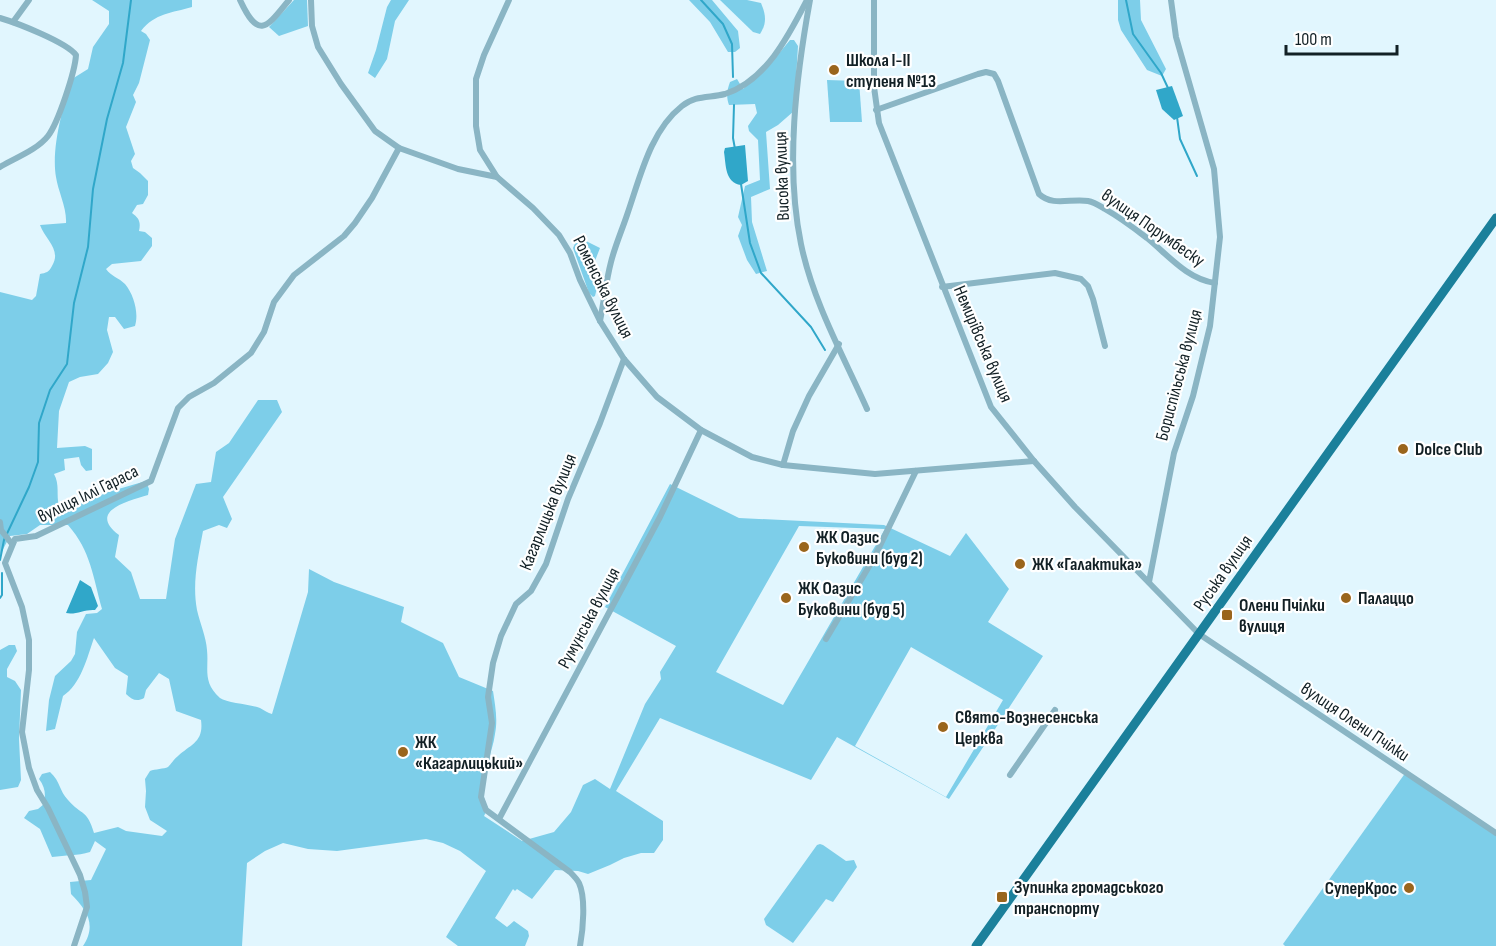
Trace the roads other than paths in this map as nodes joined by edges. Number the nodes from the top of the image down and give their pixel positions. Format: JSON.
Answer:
{"nodes":[{"id":1,"x":28,"y":0,"type":"edge"},
{"id":2,"x":240,"y":0,"type":"edge"},
{"id":3,"x":289,"y":0,"type":"edge"},
{"id":4,"x":311,"y":0,"type":"edge"},
{"id":5,"x":509,"y":0,"type":"edge"},
{"id":6,"x":808,"y":0,"type":"edge"},
{"id":7,"x":874,"y":0,"type":"edge"},
{"id":8,"x":1171,"y":0,"type":"edge"},
{"id":9,"x":0,"y":18,"type":"edge"},
{"id":10,"x":13,"y":22,"type":"junction"},
{"id":11,"x":876,"y":110,"type":"junction"},
{"id":12,"x":399,"y":148,"type":"junction"},
{"id":13,"x":0,"y":167,"type":"edge"},
{"id":14,"x":497,"y":177,"type":"junction"},
{"id":15,"x":1496,"y":218,"type":"edge"},
{"id":16,"x":1215,"y":284,"type":"junction"},
{"id":17,"x":942,"y":287,"type":"junction"},
{"id":18,"x":600,"y":321,"type":"junction"},
{"id":19,"x":839,"y":344,"type":"junction"},
{"id":20,"x":1105,"y":346,"type":"dead end"},
{"id":21,"x":624,"y":359,"type":"junction"},
{"id":22,"x":867,"y":409,"type":"dead end"},
{"id":23,"x":701,"y":430,"type":"junction"},
{"id":24,"x":1034,"y":461,"type":"junction"},
{"id":25,"x":783,"y":465,"type":"junction"},
{"id":26,"x":916,"y":471,"type":"junction"},
{"id":27,"x":0,"y":522,"type":"edge"},
{"id":28,"x":1,"y":530,"type":"edge"},
{"id":29,"x":10,"y":541,"type":"junction"},
{"id":30,"x":3,"y":564,"type":"edge"},
{"id":31,"x":1149,"y":582,"type":"junction"},
{"id":32,"x":1199,"y":634,"type":"junction"},
{"id":33,"x":826,"y":639,"type":"dead end"},
{"id":34,"x":1055,"y":710,"type":"dead end"},
{"id":35,"x":1010,"y":775,"type":"dead end"},
{"id":36,"x":499,"y":819,"type":"junction"},
{"id":37,"x":1496,"y":833,"type":"edge"},
{"id":38,"x":74,"y":946,"type":"edge"},
{"id":39,"x":580,"y":946,"type":"edge"},
{"id":40,"x":976,"y":946,"type":"edge"}],
"edges":[{"from":1,"to":10,"type":"street"},
{"from":2,"to":3,"type":"street"},
{"from":4,"to":12,"type":"street"},
{"from":5,"to":14,"type":"street","name":"Роменська вулиця"},
{"from":6,"to":18,"type":"street"},
{"from":6,"to":19,"type":"street","name":"Висока вулиця"},
{"from":7,"to":11,"type":"street","name":"Немирівська вулиця"},
{"from":8,"to":16,"type":"street","name":"Бориспільська вулиця"},
{"from":9,"to":10,"type":"street"},
{"from":10,"to":13,"type":"street"},
{"from":11,"to":16,"type":"street","name":"вулиця Порумбеску"},
{"from":11,"to":17,"type":"street","name":"Немирівська вулиця"},
{"from":12,"to":14,"type":"street"},
{"from":12,"to":29,"type":"street","name":"вулиця Іллі Гараса"},
{"from":14,"to":18,"type":"street","name":"Роменська вулиця"},
{"from":15,"to":32,"type":"main road","name":"Руська вулиця"},
{"from":16,"to":31,"type":"street","name":"Бориспільська вулиця"},
{"from":17,"to":20,"type":"street"},
{"from":17,"to":24,"type":"street","name":"Немирівська вулиця"},
{"from":18,"to":21,"type":"street","name":"Роменська вулиця"},
{"from":19,"to":22,"type":"street","name":"Висока вулиця"},
{"from":19,"to":25,"type":"street"},
{"from":21,"to":23,"type":"street","name":"Роменська вулиця"},
{"from":21,"to":36,"type":"street","name":"Кагарлицька вулиця"},
{"from":23,"to":25,"type":"street","name":"Роменська вулиця"},
{"from":23,"to":36,"type":"street","name":"Румунська вулиця"},
{"from":24,"to":26,"type":"street","name":"Роменська вулиця"},
{"from":24,"to":31,"type":"street","name":"Немирівська вулиця"},
{"from":25,"to":26,"type":"street","name":"Роменська вулиця"},
{"from":26,"to":33,"type":"street"},
{"from":27,"to":28,"type":"street"},
{"from":28,"to":29,"type":"street"},
{"from":29,"to":30,"type":"street"},
{"from":30,"to":38,"type":"street"},
{"from":31,"to":32,"type":"street","name":"Немирівська вулиця"},
{"from":32,"to":37,"type":"street","name":"вулиця Олени Пчілки"},
{"from":32,"to":40,"type":"main road","name":"Руська вулиця"},
{"from":34,"to":35,"type":"street"},
{"from":36,"to":39,"type":"street","name":"Кагарлицька вулиця"}]}
